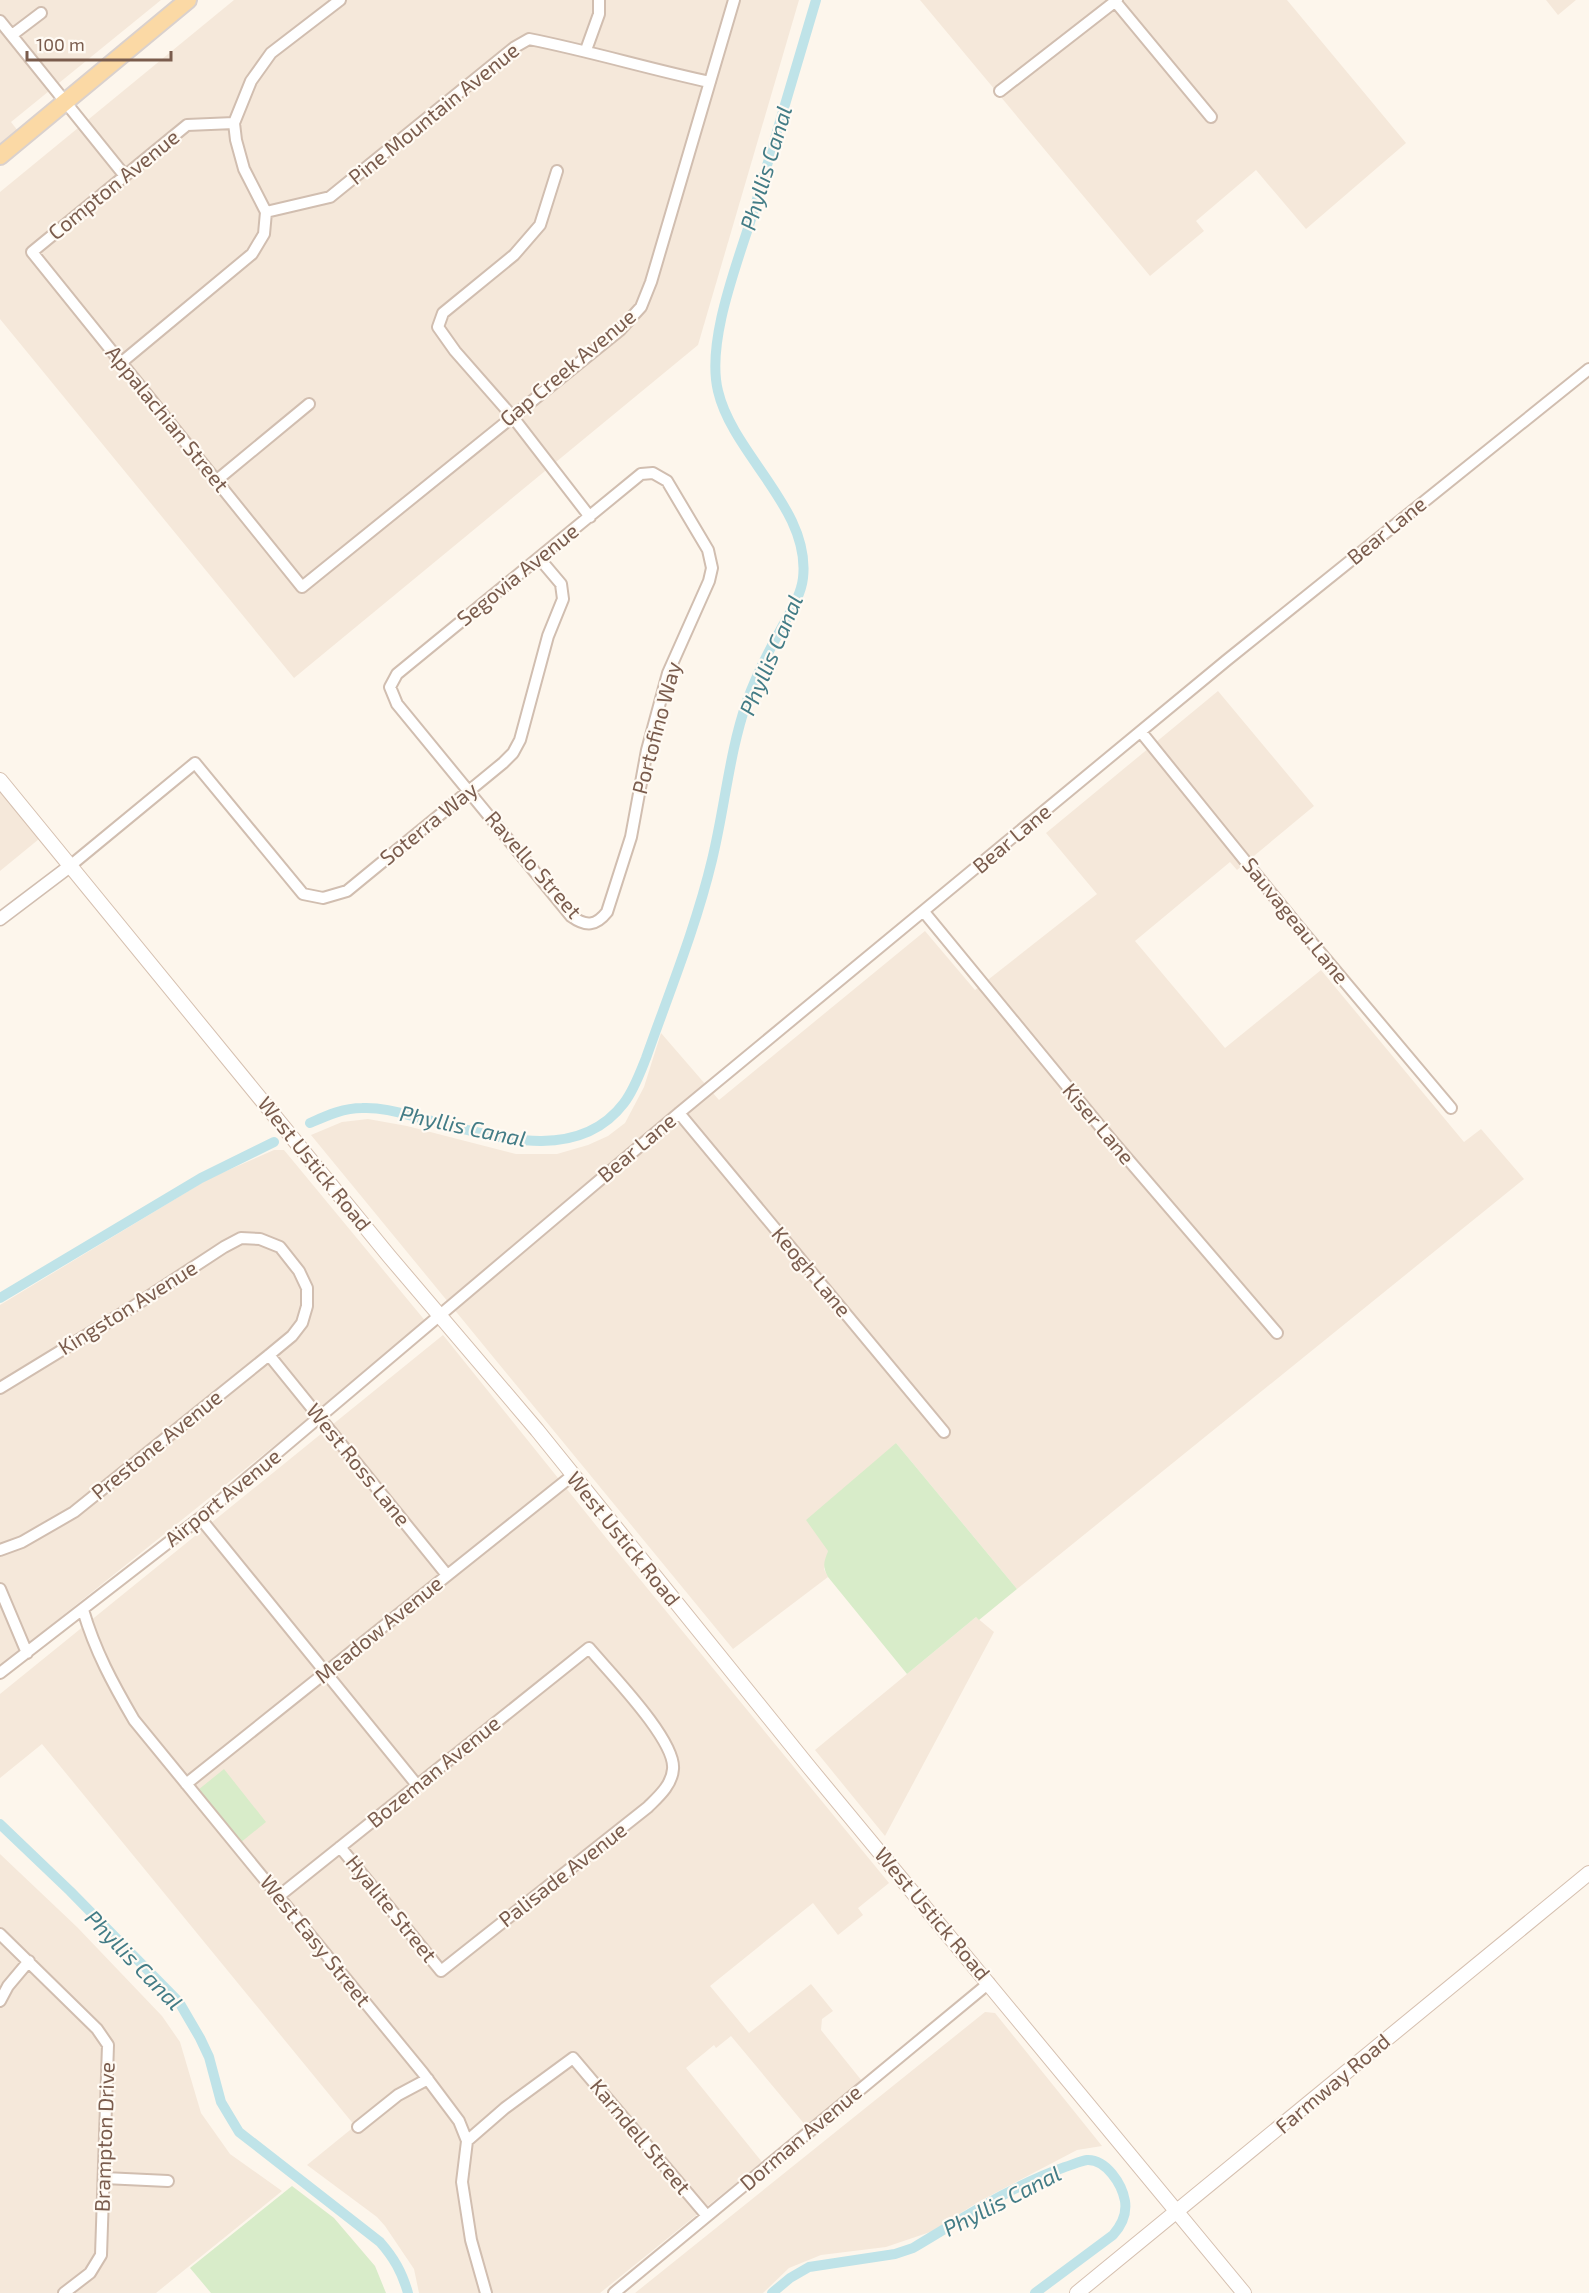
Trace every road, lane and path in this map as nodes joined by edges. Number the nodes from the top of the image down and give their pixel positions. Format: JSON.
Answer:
{"nodes":[{"id":1,"x":188,"y":0,"type":"edge"},
{"id":2,"x":340,"y":0,"type":"edge"},
{"id":3,"x":599,"y":0,"type":"edge"},
{"id":4,"x":734,"y":0,"type":"edge"},
{"id":5,"x":1115,"y":1,"type":"edge"},
{"id":6,"x":41,"y":13,"type":"dead end"},
{"id":7,"x":0,"y":21,"type":"edge"},
{"id":8,"x":12,"y":35,"type":"junction"},
{"id":9,"x":586,"y":50,"type":"junction"},
{"id":10,"x":710,"y":82,"type":"junction"},
{"id":11,"x":1000,"y":91,"type":"dead end"},
{"id":12,"x":67,"y":101,"type":"junction"},
{"id":13,"x":1211,"y":117,"type":"dead end"},
{"id":14,"x":234,"y":123,"type":"junction"},
{"id":15,"x":0,"y":156,"type":"edge"},
{"id":16,"x":557,"y":171,"type":"dead end"},
{"id":17,"x":125,"y":176,"type":"junction"},
{"id":18,"x":266,"y":212,"type":"junction"},
{"id":19,"x":32,"y":252,"type":"joint"},
{"id":20,"x":122,"y":362,"type":"junction"},
{"id":21,"x":1589,"y":369,"type":"edge"},
{"id":22,"x":309,"y":404,"type":"dead end"},
{"id":23,"x":512,"y":416,"type":"junction"},
{"id":24,"x":653,"y":473,"type":"joint"},
{"id":25,"x":217,"y":480,"type":"junction"},
{"id":26,"x":591,"y":517,"type":"junction"},
{"id":27,"x":539,"y":558,"type":"junction"},
{"id":28,"x":302,"y":587,"type":"joint"},
{"id":29,"x":390,"y":687,"type":"joint"},
{"id":30,"x":1142,"y":732,"type":"junction"},
{"id":31,"x":0,"y":780,"type":"edge"},
{"id":32,"x":471,"y":792,"type":"junction"},
{"id":33,"x":70,"y":866,"type":"junction"},
{"id":34,"x":924,"y":912,"type":"junction"},
{"id":35,"x":0,"y":919,"type":"edge"},
{"id":36,"x":590,"y":925,"type":"joint"},
{"id":37,"x":1450,"y":1108,"type":"dead end"},
{"id":38,"x":679,"y":1113,"type":"junction"},
{"id":39,"x":440,"y":1315,"type":"junction"},
{"id":40,"x":302,"y":1323,"type":"joint"},
{"id":41,"x":1276,"y":1333,"type":"dead end"},
{"id":42,"x":269,"y":1355,"type":"junction"},
{"id":43,"x":0,"y":1388,"type":"edge"},
{"id":44,"x":319,"y":1418,"type":"junction"},
{"id":45,"x":944,"y":1432,"type":"dead end"},
{"id":46,"x":573,"y":1475,"type":"junction"},
{"id":47,"x":200,"y":1518,"type":"junction"},
{"id":48,"x":0,"y":1550,"type":"edge"},
{"id":49,"x":447,"y":1575,"type":"junction"},
{"id":50,"x":0,"y":1589,"type":"edge"},
{"id":51,"x":83,"y":1610,"type":"junction"},
{"id":52,"x":589,"y":1648,"type":"joint"},
{"id":53,"x":27,"y":1653,"type":"junction"},
{"id":54,"x":0,"y":1673,"type":"edge"},
{"id":55,"x":326,"y":1673,"type":"junction"},
{"id":56,"x":186,"y":1784,"type":"junction"},
{"id":57,"x":417,"y":1785,"type":"junction"},
{"id":58,"x":340,"y":1847,"type":"junction"},
{"id":59,"x":1589,"y":1874,"type":"edge"},
{"id":60,"x":279,"y":1896,"type":"junction"},
{"id":61,"x":0,"y":1934,"type":"edge"},
{"id":62,"x":29,"y":1961,"type":"junction"},
{"id":63,"x":441,"y":1971,"type":"joint"},
{"id":64,"x":988,"y":1983,"type":"junction"},
{"id":65,"x":0,"y":2001,"type":"edge"},
{"id":66,"x":428,"y":2079,"type":"junction"},
{"id":67,"x":358,"y":2127,"type":"dead end"},
{"id":68,"x":467,"y":2141,"type":"junction"},
{"id":69,"x":104,"y":2178,"type":"junction"},
{"id":70,"x":168,"y":2181,"type":"dead end"},
{"id":71,"x":1176,"y":2212,"type":"junction"},
{"id":72,"x":707,"y":2216,"type":"junction"},
{"id":73,"x":64,"y":2293,"type":"edge"},
{"id":74,"x":486,"y":2293,"type":"edge"},
{"id":75,"x":614,"y":2293,"type":"edge"},
{"id":76,"x":1077,"y":2293,"type":"edge"},
{"id":77,"x":1244,"y":2293,"type":"edge"}],
"edges":[{"from":1,"to":12,"type":"main road"},
{"from":2,"to":14,"type":"street"},
{"from":3,"to":9,"type":"street"},
{"from":4,"to":10,"type":"street","name":"Gap Creek Avenue"},
{"from":5,"to":11,"type":"street"},
{"from":5,"to":13,"type":"street"},
{"from":6,"to":8,"type":"street"},
{"from":7,"to":8,"type":"street"},
{"from":8,"to":12,"type":"street"},
{"from":9,"to":10,"type":"street","name":"Pine Mountain Avenue"},
{"from":9,"to":18,"type":"street","name":"Pine Mountain Avenue"},
{"from":10,"to":23,"type":"street","name":"Gap Creek Avenue"},
{"from":12,"to":15,"type":"main road"},
{"from":12,"to":17,"type":"street"},
{"from":14,"to":17,"type":"street","name":"Compton Avenue"},
{"from":14,"to":18,"type":"street"},
{"from":16,"to":23,"type":"street"},
{"from":17,"to":19,"type":"street","name":"Compton Avenue"},
{"from":18,"to":20,"type":"street"},
{"from":19,"to":20,"type":"street","name":"Appalachian Street"},
{"from":20,"to":25,"type":"street","name":"Appalachian Street"},
{"from":21,"to":30,"type":"street","name":"Bear Lane"},
{"from":22,"to":25,"type":"street"},
{"from":23,"to":26,"type":"street"},
{"from":23,"to":28,"type":"street","name":"Gap Creek Avenue"},
{"from":24,"to":26,"type":"street","name":"Segovia Avenue"},
{"from":24,"to":36,"type":"street","name":"Portofino Way"},
{"from":25,"to":28,"type":"street","name":"Appalachian Street"},
{"from":26,"to":27,"type":"street","name":"Segovia Avenue"},
{"from":27,"to":29,"type":"street","name":"Segovia Avenue"},
{"from":27,"to":32,"type":"street","name":"Soterra Way"},
{"from":29,"to":32,"type":"street","name":"Ravello Street"},
{"from":30,"to":34,"type":"street","name":"Bear Lane"},
{"from":30,"to":37,"type":"street","name":"Sauvageau Lane"},
{"from":31,"to":33,"type":"main road","name":"West Ustick Road"},
{"from":32,"to":33,"type":"street","name":"Soterra Way"},
{"from":32,"to":36,"type":"street","name":"Ravello Street"},
{"from":33,"to":35,"type":"street"},
{"from":33,"to":39,"type":"main road","name":"West Ustick Road"},
{"from":34,"to":38,"type":"street","name":"Bear Lane"},
{"from":34,"to":41,"type":"street","name":"Kiser Lane"},
{"from":38,"to":39,"type":"street","name":"Bear Lane"},
{"from":38,"to":45,"type":"street","name":"Keogh Lane"},
{"from":39,"to":44,"type":"street","name":"Airport Avenue"},
{"from":39,"to":46,"type":"main road","name":"West Ustick Road"},
{"from":40,"to":42,"type":"street","name":"Prestone Avenue"},
{"from":40,"to":43,"type":"street","name":"Kingston Avenue"},
{"from":42,"to":44,"type":"street","name":"West Ross Lane"},
{"from":42,"to":48,"type":"street","name":"Prestone Avenue"},
{"from":44,"to":47,"type":"street","name":"Airport Avenue"},
{"from":44,"to":49,"type":"street","name":"West Ross Lane"},
{"from":46,"to":49,"type":"street","name":"Meadow Avenue"},
{"from":46,"to":64,"type":"main road","name":"West Ustick Road"},
{"from":47,"to":51,"type":"street","name":"Airport Avenue"},
{"from":47,"to":55,"type":"street"},
{"from":49,"to":55,"type":"street","name":"Meadow Avenue"},
{"from":50,"to":53,"type":"street"},
{"from":51,"to":53,"type":"street","name":"Airport Avenue"},
{"from":51,"to":56,"type":"street","name":"West Easy Street"},
{"from":52,"to":57,"type":"street","name":"Bozeman Avenue"},
{"from":52,"to":63,"type":"street","name":"Palisade Avenue"},
{"from":53,"to":54,"type":"street","name":"Airport Avenue"},
{"from":55,"to":56,"type":"street","name":"Meadow Avenue"},
{"from":55,"to":57,"type":"street"},
{"from":56,"to":60,"type":"street","name":"West Easy Street"},
{"from":57,"to":58,"type":"street","name":"Bozeman Avenue"},
{"from":58,"to":60,"type":"street","name":"Bozeman Avenue"},
{"from":58,"to":63,"type":"street","name":"Hyalite Street"},
{"from":59,"to":71,"type":"main road","name":"Farmway Road"},
{"from":60,"to":66,"type":"street","name":"West Easy Street"},
{"from":61,"to":62,"type":"street","name":"Brampton Drive"},
{"from":62,"to":65,"type":"street"},
{"from":62,"to":69,"type":"street","name":"Brampton Drive"},
{"from":64,"to":71,"type":"main road","name":"West Ustick Road"},
{"from":64,"to":72,"type":"street","name":"Dorman Avenue"},
{"from":66,"to":67,"type":"street"},
{"from":66,"to":68,"type":"street","name":"West Easy Street"},
{"from":68,"to":72,"type":"street","name":"Karndell Street"},
{"from":68,"to":74,"type":"street"},
{"from":69,"to":70,"type":"street"},
{"from":69,"to":73,"type":"street","name":"Brampton Drive"},
{"from":71,"to":76,"type":"main road","name":"Farmway Road"},
{"from":71,"to":77,"type":"main road","name":"West Ustick Road"},
{"from":72,"to":75,"type":"street","name":"Dorman Avenue"}]}
